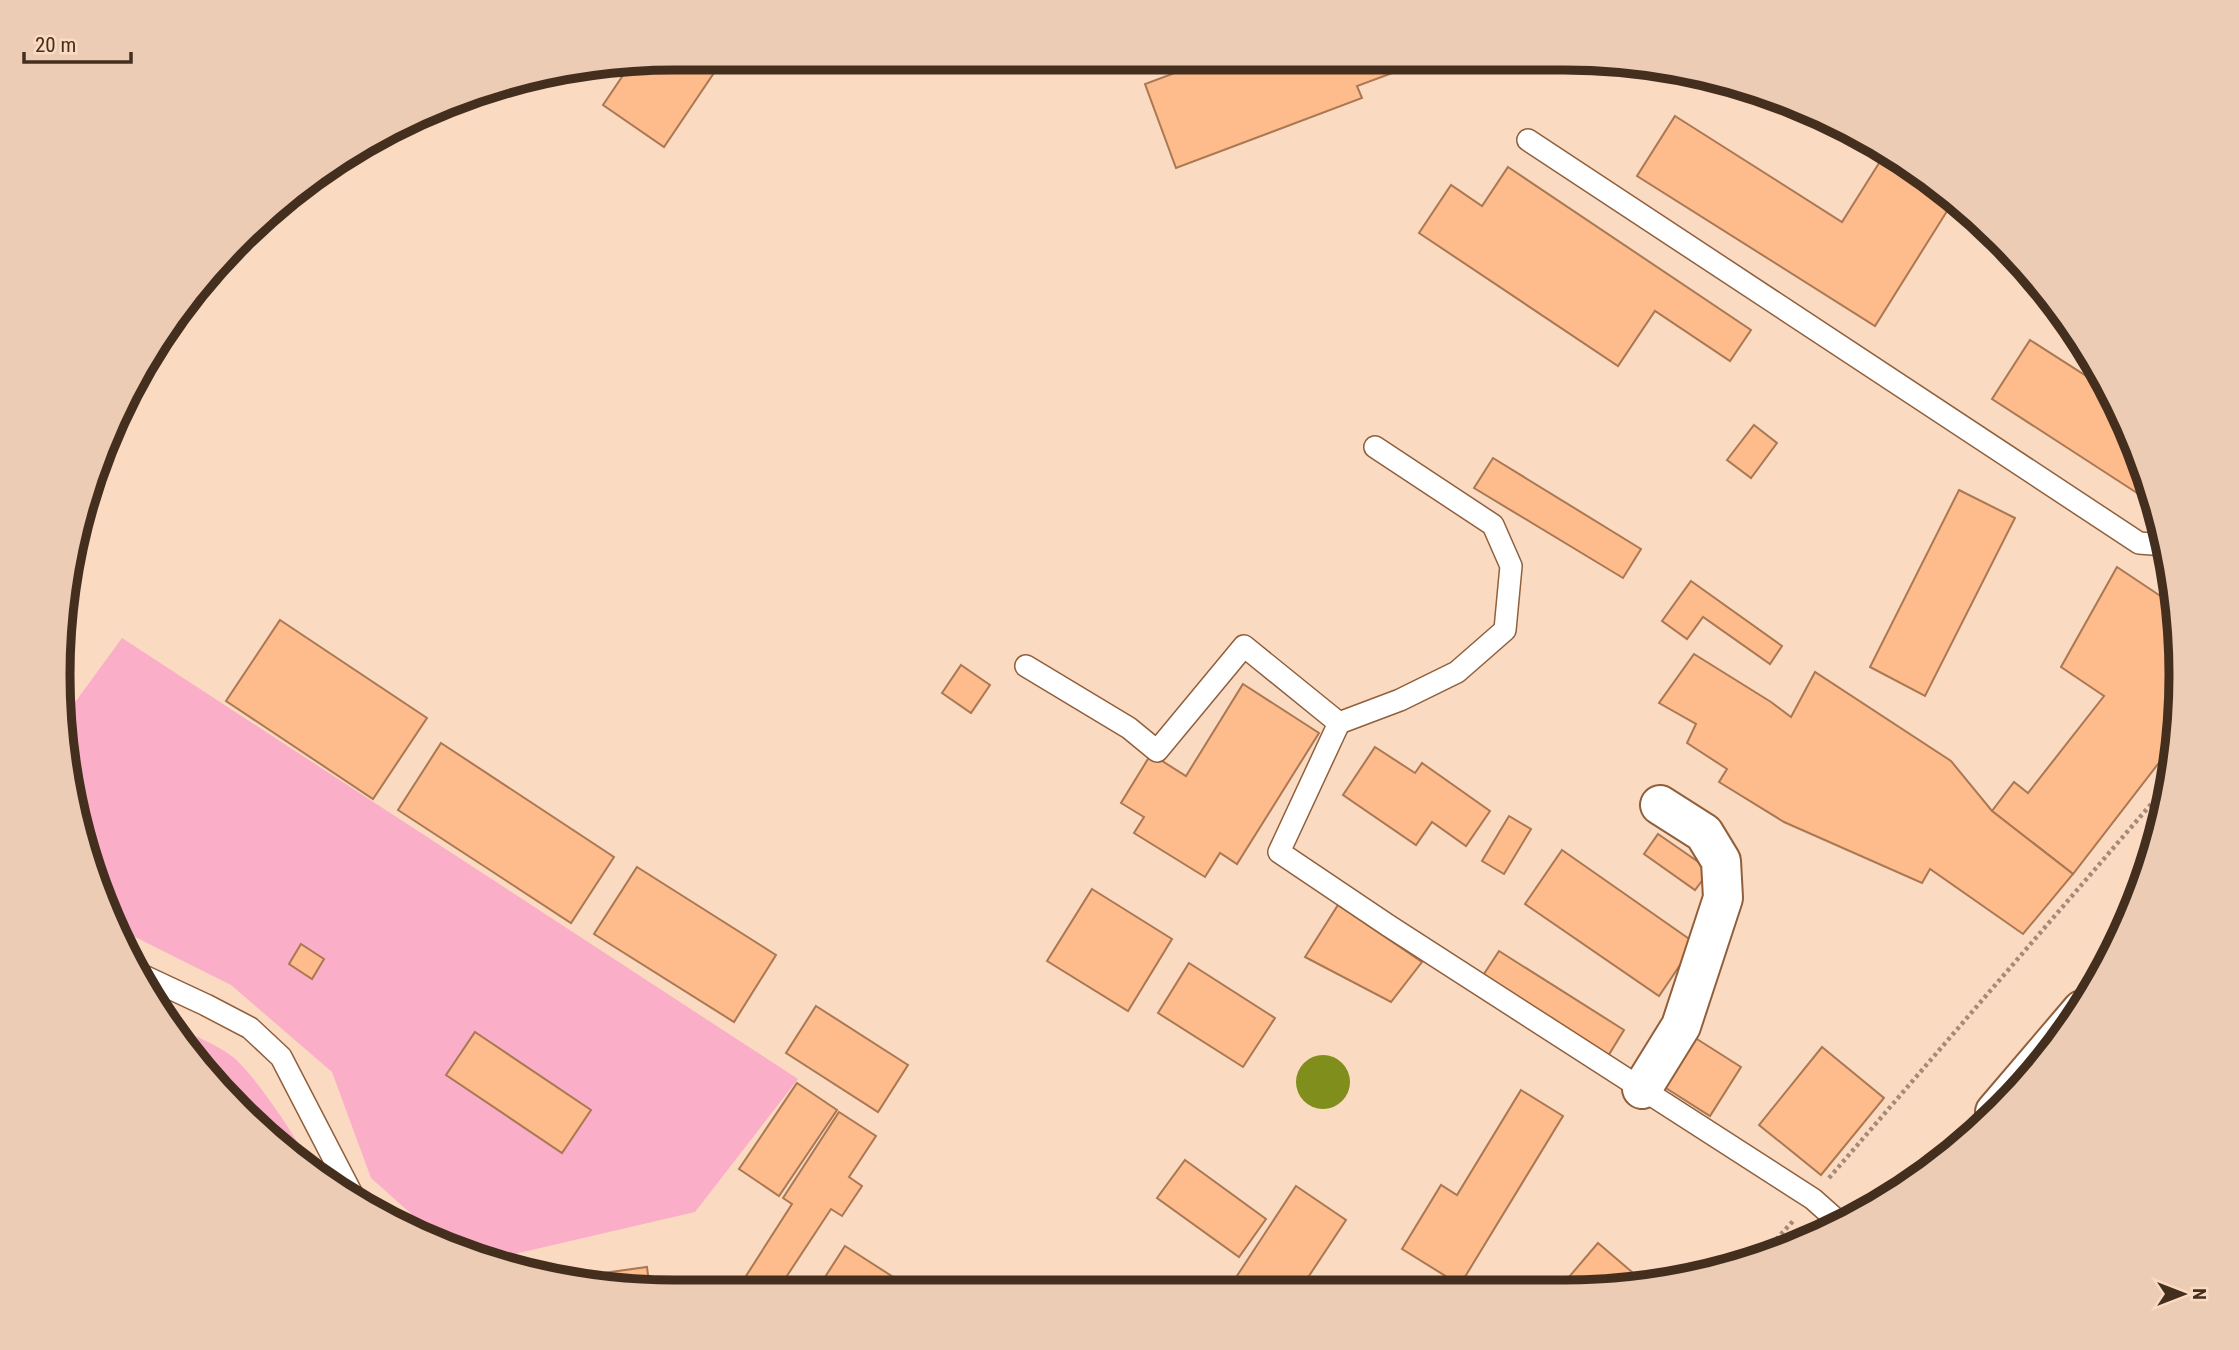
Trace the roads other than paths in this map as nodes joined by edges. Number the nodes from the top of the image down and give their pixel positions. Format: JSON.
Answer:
{"nodes":[{"id":1,"x":1528,"y":140,"type":"dead end"},
{"id":2,"x":1376,"y":447,"type":"dead end"},
{"id":3,"x":2154,"y":544,"type":"edge"},
{"id":4,"x":1026,"y":666,"type":"dead end"},
{"id":5,"x":1339,"y":723,"type":"junction"},
{"id":6,"x":1660,"y":805,"type":"dead end"},
{"id":7,"x":152,"y":980,"type":"edge"},
{"id":8,"x":1642,"y":1089,"type":"junction"},
{"id":9,"x":346,"y":1182,"type":"edge"},
{"id":10,"x":1833,"y":1217,"type":"edge"}],
"edges":[{"from":1,"to":3,"type":"lane"},
{"from":2,"to":5,"type":"lane"},
{"from":4,"to":5,"type":"lane"},
{"from":5,"to":8,"type":"lane"},
{"from":6,"to":8,"type":"main road"},
{"from":7,"to":9,"type":"lane"},
{"from":8,"to":10,"type":"lane"}]}
